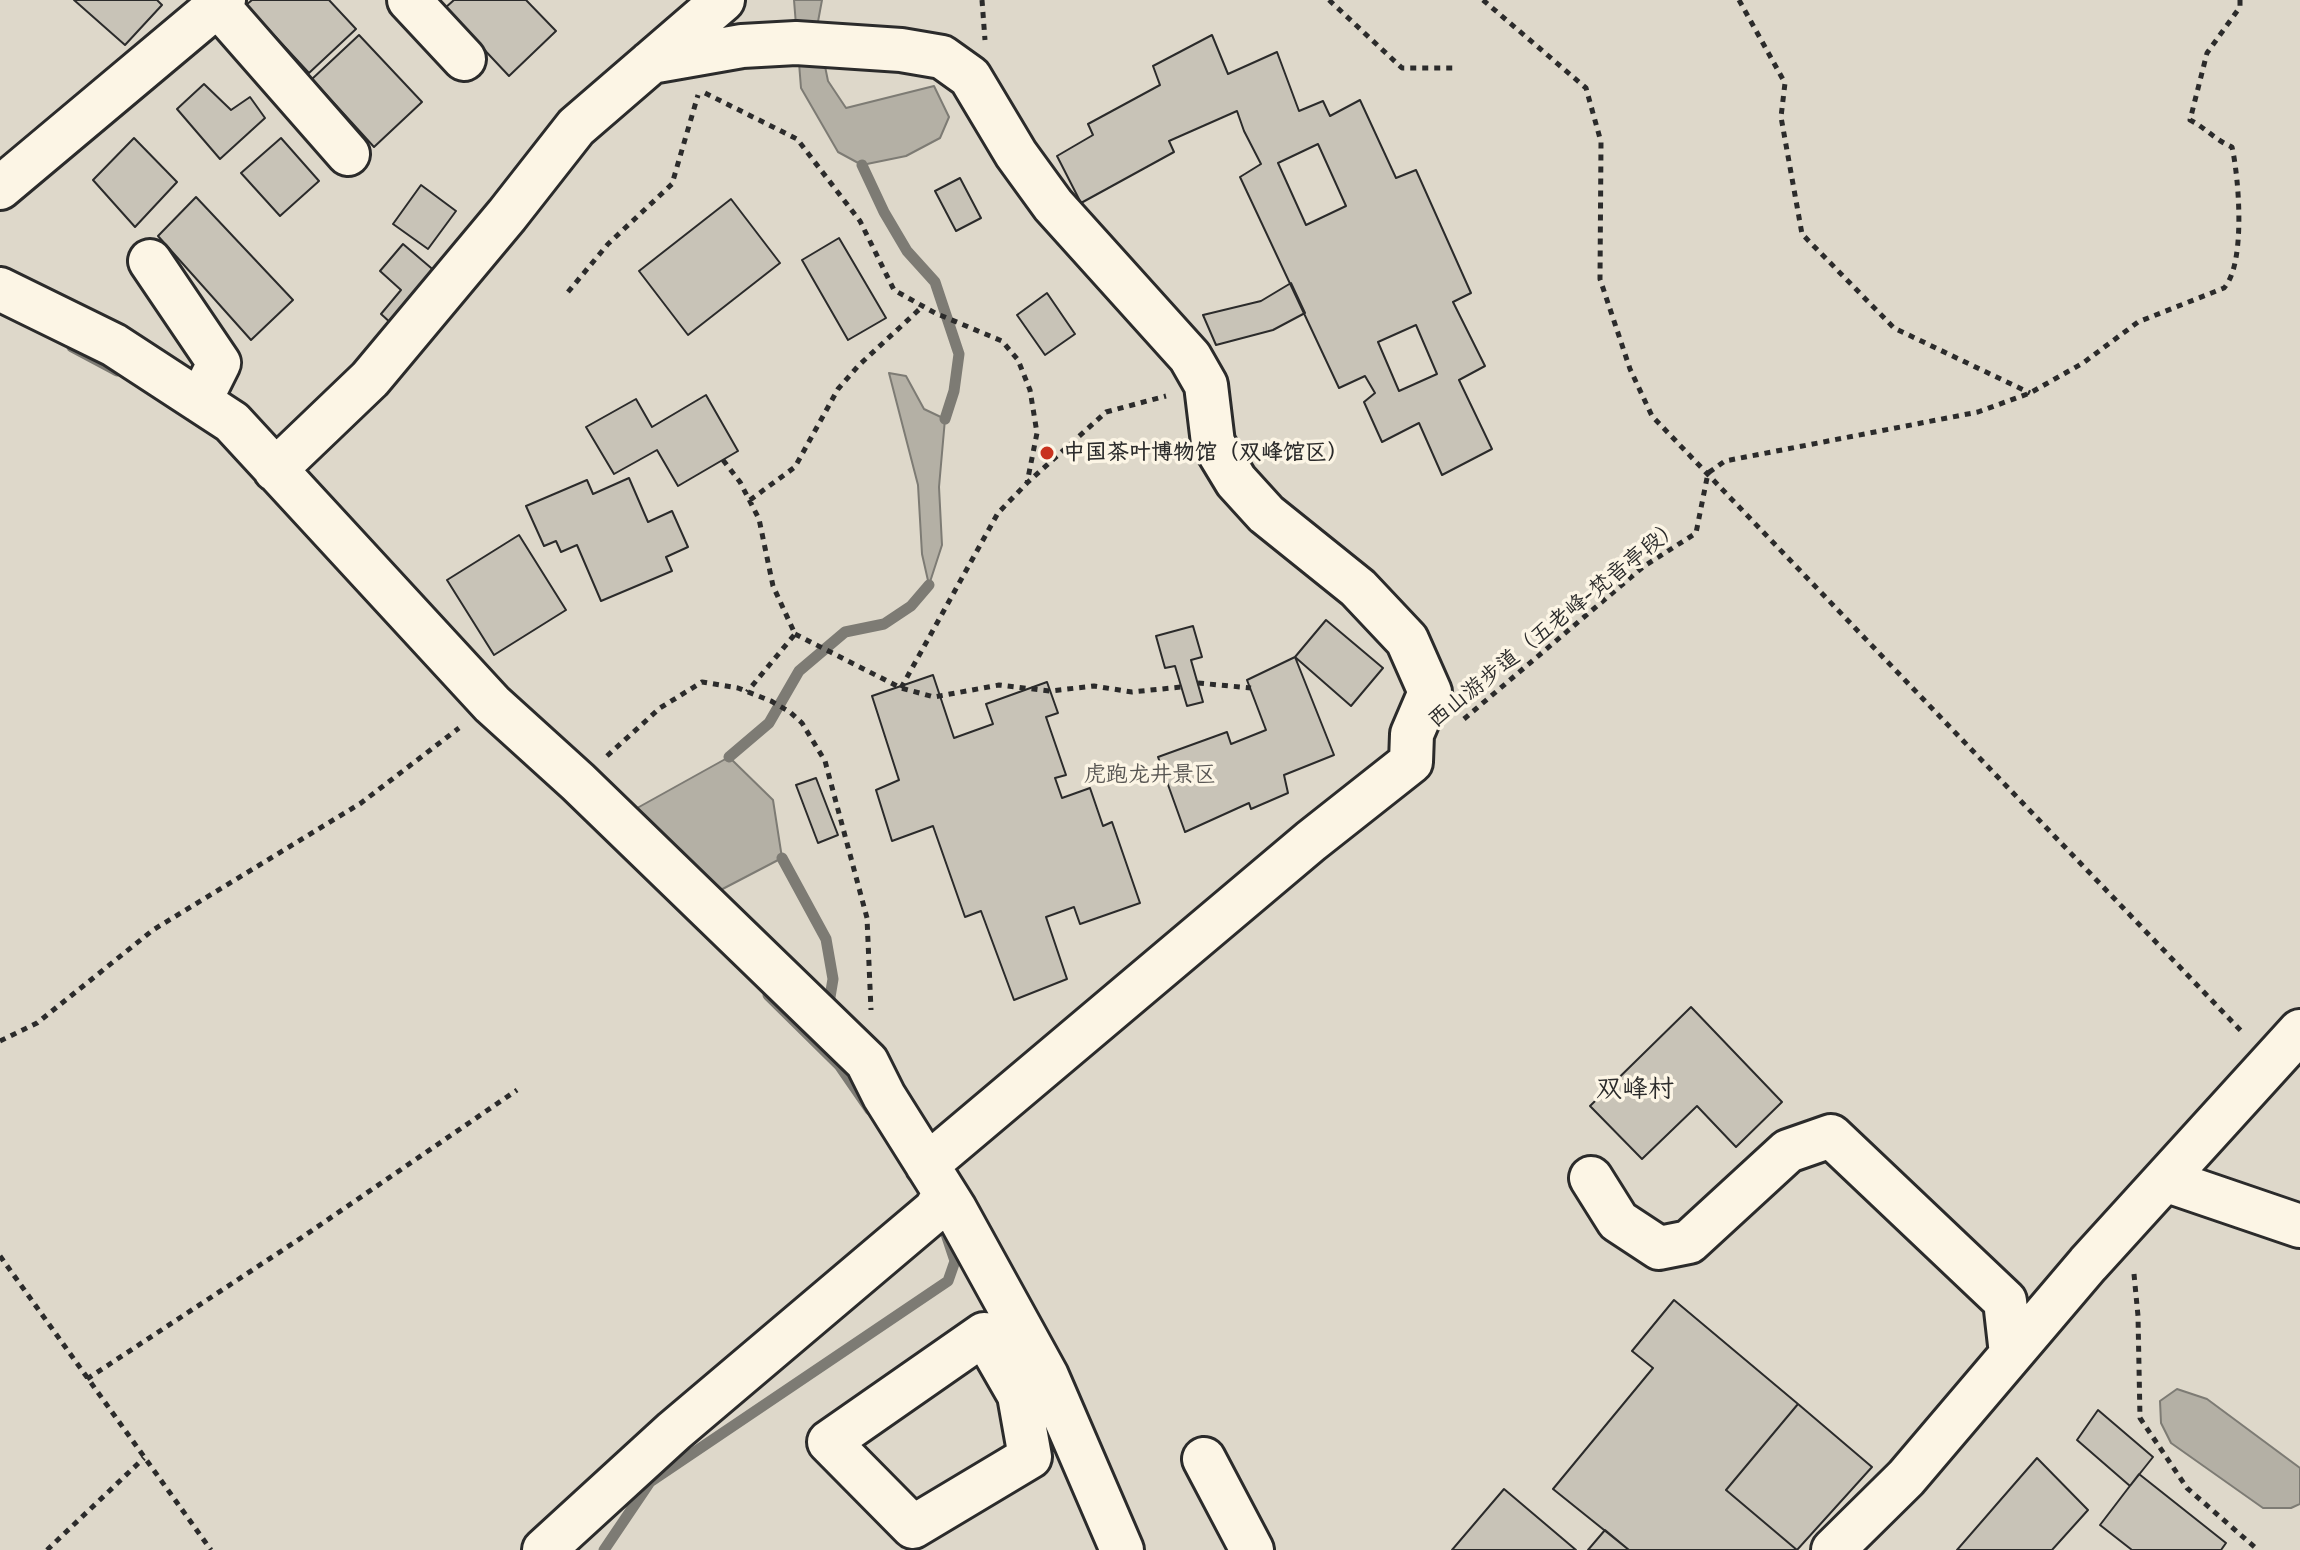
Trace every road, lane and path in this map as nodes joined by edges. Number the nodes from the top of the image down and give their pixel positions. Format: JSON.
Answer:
{"nodes":[{"id":1,"x":409,"y":0,"type":"edge"},
{"id":2,"x":723,"y":0,"type":"edge"},
{"id":3,"x":1329,"y":0,"type":"edge"},
{"id":4,"x":1483,"y":0,"type":"edge"},
{"id":5,"x":1739,"y":0,"type":"edge"},
{"id":6,"x":2240,"y":0,"type":"edge"},
{"id":7,"x":218,"y":2,"type":"edge"},
{"id":8,"x":464,"y":59,"type":"dead end"},
{"id":9,"x":651,"y":62,"type":"junction"},
{"id":10,"x":1457,"y":68,"type":"dead end"},
{"id":11,"x":348,"y":154,"type":"dead end"},
{"id":12,"x":0,"y":188,"type":"edge"},
{"id":13,"x":150,"y":261,"type":"dead end"},
{"id":14,"x":0,"y":289,"type":"edge"},
{"id":15,"x":568,"y":292,"type":"dead end"},
{"id":16,"x":923,"y":306,"type":"junction"},
{"id":17,"x":1206,"y":385,"type":"junction"},
{"id":18,"x":2030,"y":393,"type":"junction"},
{"id":19,"x":200,"y":401,"type":"junction"},
{"id":20,"x":723,"y":460,"type":"dead end"},
{"id":21,"x":275,"y":470,"type":"junction"},
{"id":22,"x":1708,"y":473,"type":"junction"},
{"id":23,"x":1027,"y":483,"type":"junction"},
{"id":24,"x":750,"y":500,"type":"junction"},
{"id":25,"x":795,"y":634,"type":"junction"},
{"id":26,"x":1198,"y":683,"type":"dead end"},
{"id":27,"x":1181,"y":687,"type":"dead end"},
{"id":28,"x":901,"y":688,"type":"junction"},
{"id":29,"x":1251,"y":688,"type":"dead end"},
{"id":30,"x":747,"y":692,"type":"junction"},
{"id":31,"x":492,"y":704,"type":"junction"},
{"id":32,"x":1411,"y":762,"type":"junction"},
{"id":33,"x":578,"y":782,"type":"junction"},
{"id":34,"x":2300,"y":1031,"type":"edge"},
{"id":35,"x":0,"y":1041,"type":"edge"},
{"id":36,"x":867,"y":1062,"type":"junction"},
{"id":37,"x":2271,"y":1063,"type":"junction"},
{"id":38,"x":517,"y":1090,"type":"dead end"},
{"id":39,"x":1591,"y":1178,"type":"dead end"},
{"id":40,"x":2165,"y":1180,"type":"junction"},
{"id":41,"x":932,"y":1198,"type":"junction"},
{"id":42,"x":2300,"y":1226,"type":"edge"},
{"id":43,"x":2111,"y":1240,"type":"junction"},
{"id":44,"x":0,"y":1256,"type":"edge"},
{"id":45,"x":2011,"y":1354,"type":"junction"},
{"id":46,"x":87,"y":1379,"type":"junction"},
{"id":47,"x":1033,"y":1386,"type":"junction"},
{"id":48,"x":144,"y":1458,"type":"junction"},
{"id":49,"x":1204,"y":1459,"type":"dead end"},
{"id":50,"x":47,"y":1550,"type":"edge"},
{"id":51,"x":211,"y":1550,"type":"edge"},
{"id":52,"x":544,"y":1550,"type":"edge"},
{"id":53,"x":1122,"y":1550,"type":"edge"},
{"id":54,"x":1252,"y":1550,"type":"edge"},
{"id":55,"x":1833,"y":1550,"type":"edge"},
{"id":56,"x":2258,"y":1550,"type":"edge"}],
"edges":[{"from":1,"to":8,"type":"street"},
{"from":2,"to":9,"type":"street"},
{"from":3,"to":10,"type":"path"},
{"from":4,"to":22,"type":"path"},
{"from":5,"to":18,"type":"path"},
{"from":6,"to":18,"type":"path"},
{"from":7,"to":11,"type":"street"},
{"from":7,"to":12,"type":"street"},
{"from":9,"to":17,"type":"street"},
{"from":9,"to":21,"type":"street"},
{"from":13,"to":19,"type":"street"},
{"from":14,"to":19,"type":"street"},
{"from":15,"to":16,"type":"path"},
{"from":16,"to":23,"type":"path"},
{"from":16,"to":24,"type":"path"},
{"from":17,"to":23,"type":"path"},
{"from":17,"to":32,"type":"street"},
{"from":18,"to":22,"type":"path"},
{"from":19,"to":21,"type":"street"},
{"from":20,"to":24,"type":"path"},
{"from":21,"to":31,"type":"street"},
{"from":22,"to":32,"type":"path","name":"西山游步道（五老峰-梵音亭段）"},
{"from":22,"to":37,"type":"path"},
{"from":23,"to":28,"type":"path"},
{"from":24,"to":25,"type":"path"},
{"from":25,"to":28,"type":"path"},
{"from":25,"to":30,"type":"path"},
{"from":26,"to":29,"type":"path"},
{"from":27,"to":28,"type":"path"},
{"from":30,"to":33,"type":"path"},
{"from":30,"to":36,"type":"path"},
{"from":31,"to":33,"type":"street"},
{"from":31,"to":35,"type":"path"},
{"from":32,"to":41,"type":"street"},
{"from":33,"to":36,"type":"street"},
{"from":34,"to":37,"type":"street"},
{"from":36,"to":41,"type":"street"},
{"from":37,"to":40,"type":"street"},
{"from":38,"to":46,"type":"path"},
{"from":39,"to":45,"type":"street"},
{"from":40,"to":42,"type":"street"},
{"from":40,"to":43,"type":"street"},
{"from":41,"to":47,"type":"street"},
{"from":41,"to":52,"type":"street"},
{"from":43,"to":45,"type":"street"},
{"from":43,"to":56,"type":"path"},
{"from":44,"to":46,"type":"path"},
{"from":45,"to":55,"type":"street"},
{"from":46,"to":48,"type":"path"},
{"from":47,"to":47,"type":"street"},
{"from":47,"to":53,"type":"street"},
{"from":48,"to":50,"type":"path"},
{"from":48,"to":51,"type":"path"},
{"from":49,"to":54,"type":"street"}]}
